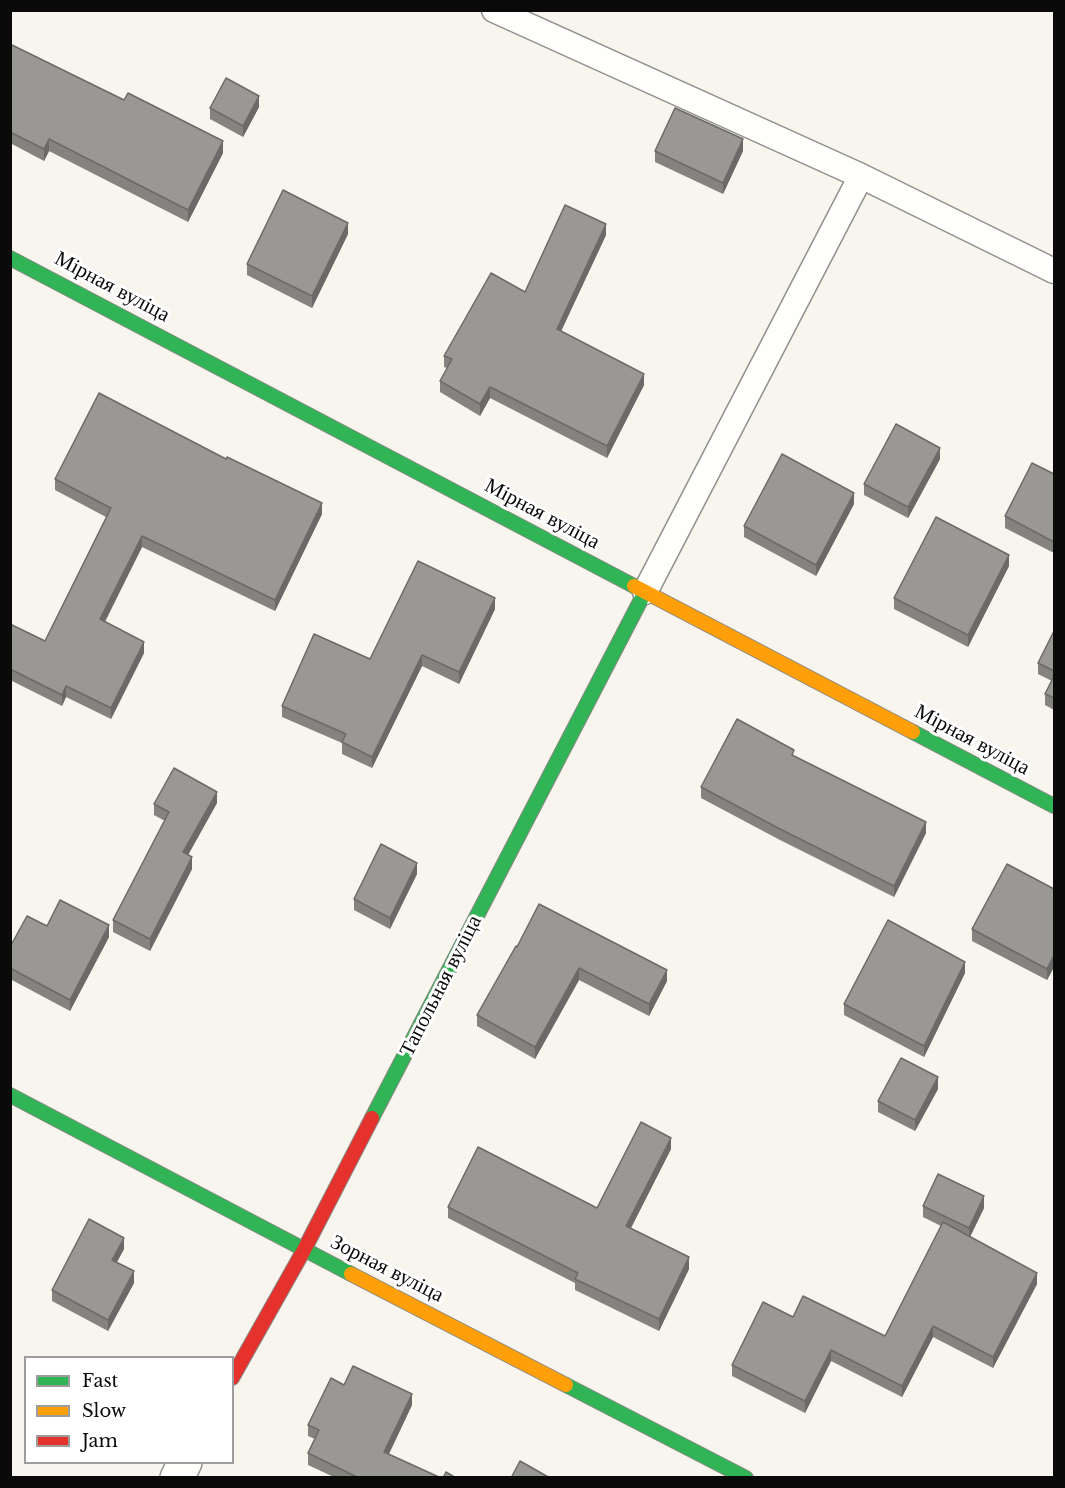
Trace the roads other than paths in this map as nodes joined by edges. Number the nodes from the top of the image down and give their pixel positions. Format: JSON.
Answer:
{"nodes":[{"id":1,"x":494,"y":10,"type":"edge"},
{"id":2,"x":861,"y":176,"type":"junction"},
{"id":3,"x":10,"y":258,"type":"edge"},
{"id":4,"x":1054,"y":272,"type":"edge"},
{"id":5,"x":645,"y":592,"type":"junction"},
{"id":6,"x":1054,"y":806,"type":"edge"},
{"id":7,"x":10,"y":1095,"type":"edge"},
{"id":8,"x":304,"y":1250,"type":"junction"},
{"id":9,"x":234,"y":1374,"type":"edge"},
{"id":10,"x":184,"y":1464,"type":"edge"},
{"id":11,"x":177,"y":1478,"type":"edge"},
{"id":12,"x":746,"y":1478,"type":"edge"}],
"edges":[{"from":1,"to":2,"type":"lane"},
{"from":2,"to":4,"type":"lane"},
{"from":2,"to":5,"type":"lane"},
{"from":3,"to":5,"type":"street","name":"Мірная вуліца"},
{"from":5,"to":6,"type":"street","name":"Мірная вуліца"},
{"from":5,"to":8,"type":"street","name":"Тапольная вуліца"},
{"from":7,"to":8,"type":"street","name":"Зорная вуліца"},
{"from":8,"to":9,"type":"street","name":"Тапольная вуліца"},
{"from":8,"to":12,"type":"street","name":"Зорная вуліца"},
{"from":10,"to":11,"type":"street"}]}
